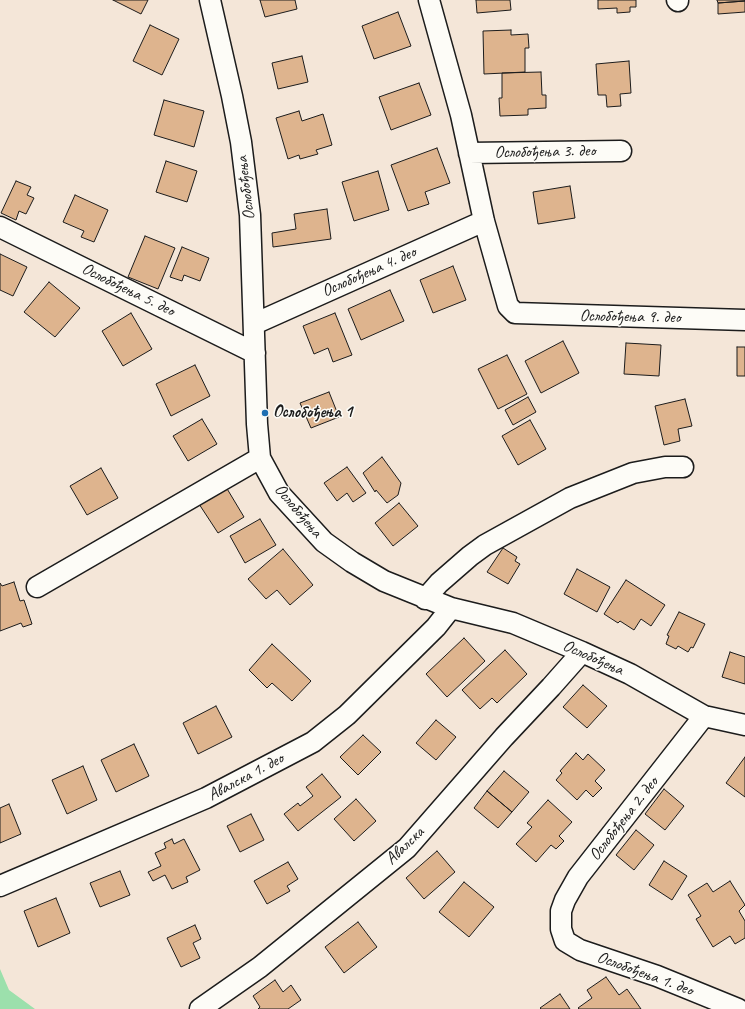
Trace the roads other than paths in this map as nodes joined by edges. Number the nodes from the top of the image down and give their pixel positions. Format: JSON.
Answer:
{"nodes":[{"id":1,"x":210,"y":0,"type":"edge"},
{"id":2,"x":429,"y":0,"type":"edge"},
{"id":3,"x":621,"y":151,"type":"dead end"},
{"id":4,"x":469,"y":153,"type":"junction"},
{"id":5,"x":484,"y":221,"type":"junction"},
{"id":6,"x":0,"y":227,"type":"edge"},
{"id":7,"x":745,"y":320,"type":"edge"},
{"id":8,"x":254,"y":324,"type":"junction"},
{"id":9,"x":255,"y":353,"type":"junction"},
{"id":10,"x":260,"y":458,"type":"junction"},
{"id":11,"x":683,"y":467,"type":"dead end"},
{"id":12,"x":37,"y":587,"type":"dead end"},
{"id":13,"x":425,"y":599,"type":"junction"},
{"id":14,"x":451,"y":608,"type":"junction"},
{"id":15,"x":582,"y":652,"type":"junction"},
{"id":16,"x":704,"y":716,"type":"junction"},
{"id":17,"x":745,"y":725,"type":"edge"},
{"id":18,"x":0,"y":886,"type":"edge"},
{"id":19,"x":561,"y":929,"type":"joint"},
{"id":20,"x":200,"y":1009,"type":"edge"},
{"id":21,"x":738,"y":1009,"type":"edge"}],
"edges":[{"from":1,"to":8,"type":"street","name":"Ослобођења"},
{"from":2,"to":4,"type":"street"},
{"from":3,"to":4,"type":"street","name":"Ослобођења 3. део"},
{"from":4,"to":5,"type":"street"},
{"from":5,"to":7,"type":"street","name":"Ослобођења 9. део"},
{"from":5,"to":8,"type":"street","name":"Ослобођења 4. део"},
{"from":6,"to":9,"type":"street","name":"Ослобођења 5. део"},
{"from":8,"to":9,"type":"street","name":"Ослобођења"},
{"from":9,"to":10,"type":"street","name":"Ослобођења"},
{"from":10,"to":12,"type":"street"},
{"from":10,"to":13,"type":"street","name":"Ослобођења"},
{"from":11,"to":13,"type":"street"},
{"from":13,"to":14,"type":"street","name":"Ослобођења"},
{"from":14,"to":15,"type":"street","name":"Ослобођења"},
{"from":14,"to":18,"type":"street","name":"Авалска 1. део"},
{"from":15,"to":16,"type":"street","name":"Ослобођења"},
{"from":15,"to":20,"type":"street","name":"Авалска"},
{"from":16,"to":17,"type":"street","name":"Ослобођења"},
{"from":16,"to":19,"type":"street","name":"Ослобођења 2. део"},
{"from":19,"to":21,"type":"street","name":"Ослобођења 1. део"}]}
